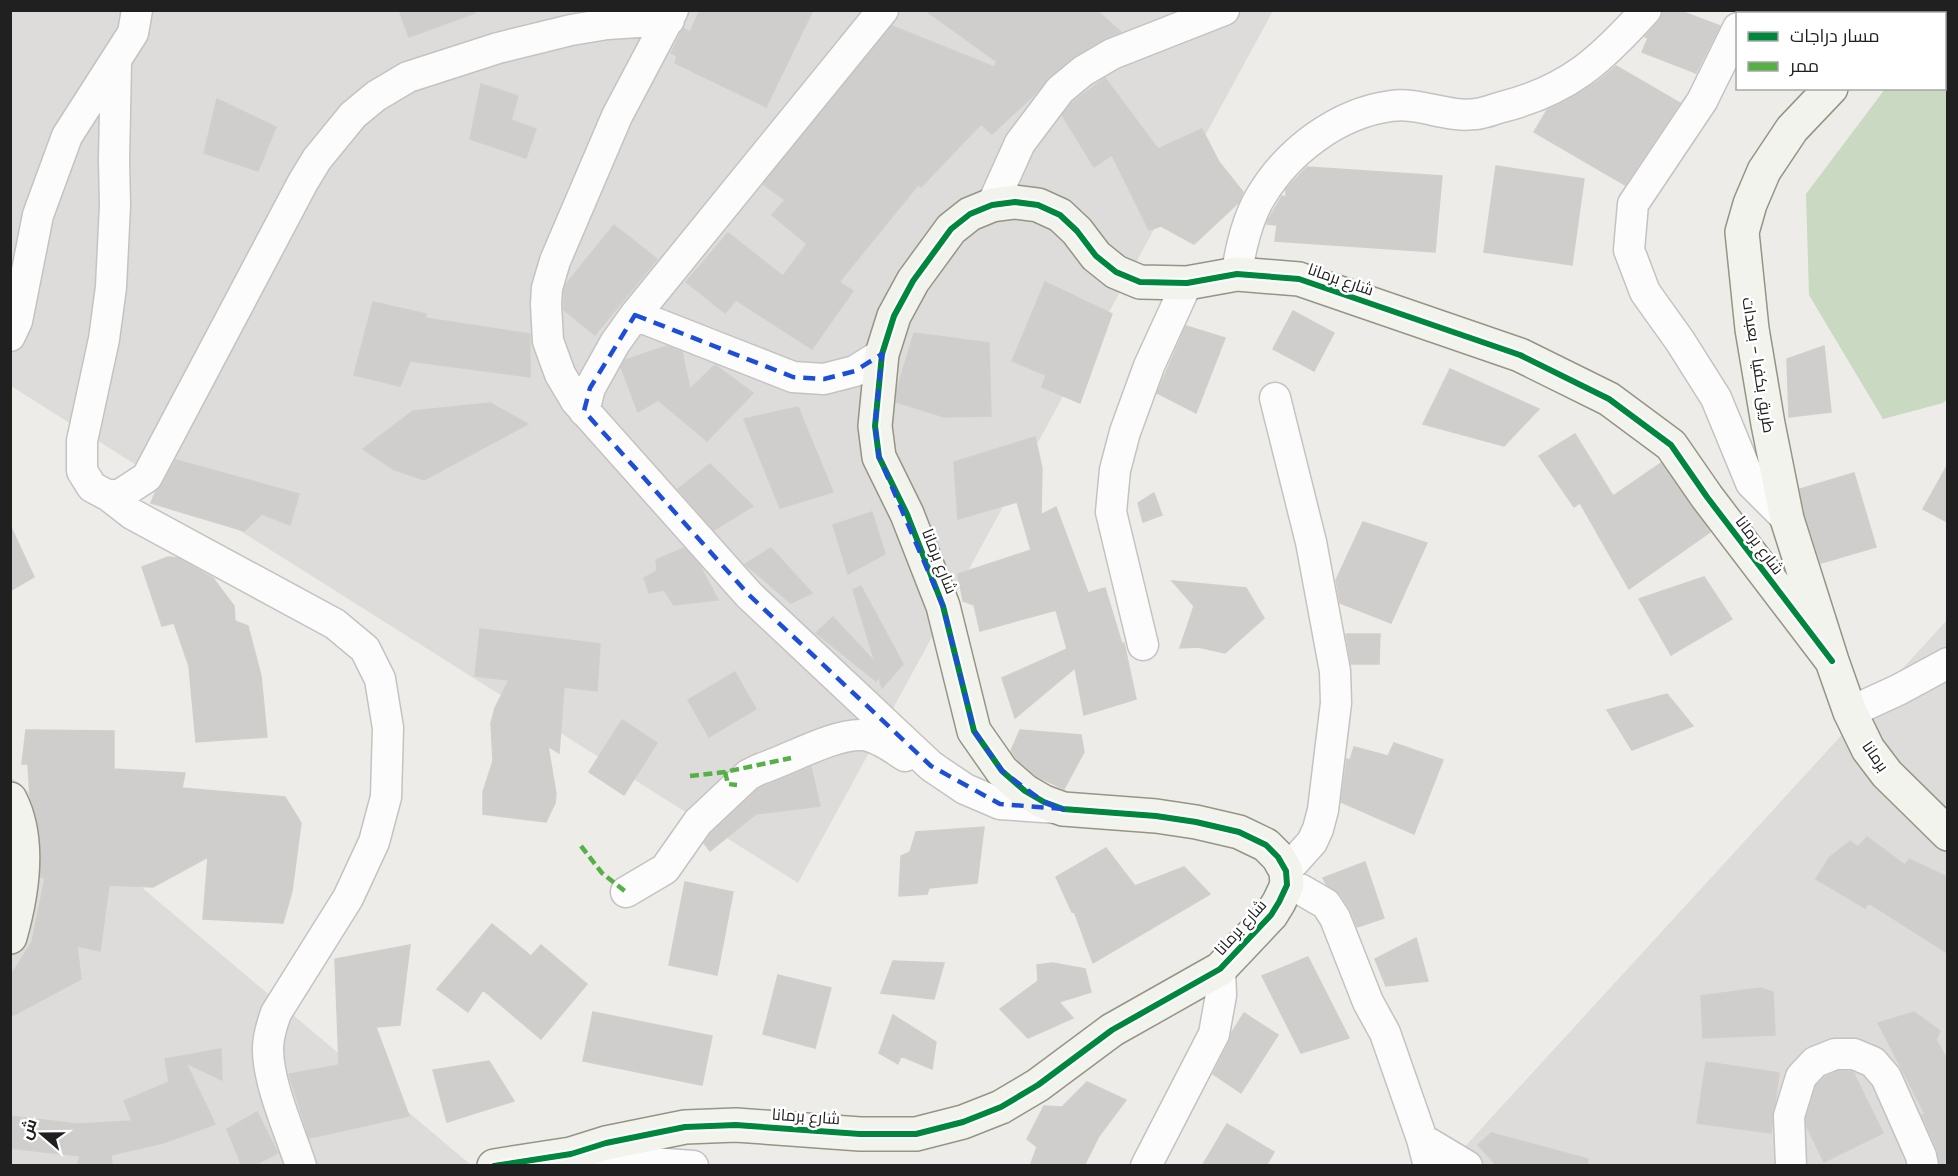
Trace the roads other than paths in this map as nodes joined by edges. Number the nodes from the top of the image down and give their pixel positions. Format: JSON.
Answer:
{"nodes":[{"id":1,"x":137,"y":10,"type":"edge"},
{"id":2,"x":883,"y":10,"type":"edge"},
{"id":3,"x":1224,"y":10,"type":"edge"},
{"id":4,"x":1646,"y":10,"type":"edge"},
{"id":5,"x":671,"y":15,"type":"edge"},
{"id":6,"x":1736,"y":30,"type":"edge"},
{"id":7,"x":116,"y":62,"type":"junction"},
{"id":8,"x":1829,"y":90,"type":"edge"},
{"id":9,"x":992,"y":205,"type":"junction"},
{"id":10,"x":1237,"y":274,"type":"junction"},
{"id":11,"x":1186,"y":283,"type":"junction"},
{"id":12,"x":635,"y":315,"type":"junction"},
{"id":13,"x":10,"y":336,"type":"edge"},
{"id":14,"x":882,"y":354,"type":"junction"},
{"id":15,"x":1275,"y":399,"type":"dead end"},
{"id":16,"x":584,"y":411,"type":"junction"},
{"id":17,"x":109,"y":496,"type":"junction"},
{"id":18,"x":1788,"y":519,"type":"junction"},
{"id":19,"x":1143,"y":645,"type":"dead end"},
{"id":20,"x":1832,"y":661,"type":"junction"},
{"id":21,"x":1947,"y":663,"type":"edge"},
{"id":22,"x":1850,"y":712,"type":"junction"},
{"id":23,"x":10,"y":799,"type":"edge"},
{"id":24,"x":1000,"y":804,"type":"junction"},
{"id":25,"x":1064,"y":809,"type":"junction"},
{"id":26,"x":1947,"y":834,"type":"edge"},
{"id":27,"x":1286,"y":878,"type":"junction"},
{"id":28,"x":626,"y":892,"type":"dead end"},
{"id":29,"x":10,"y":937,"type":"edge"},
{"id":30,"x":1220,"y":969,"type":"junction"},
{"id":31,"x":1426,"y":1152,"type":"edge"},
{"id":32,"x":556,"y":1158,"type":"edge"},
{"id":33,"x":301,"y":1166,"type":"edge"},
{"id":34,"x":494,"y":1166,"type":"edge"},
{"id":35,"x":693,"y":1166,"type":"edge"},
{"id":36,"x":1146,"y":1166,"type":"edge"},
{"id":37,"x":1467,"y":1166,"type":"edge"},
{"id":38,"x":1791,"y":1166,"type":"edge"},
{"id":39,"x":1923,"y":1166,"type":"edge"}],
"edges":[{"from":1,"to":7,"type":"street"},
{"from":2,"to":12,"type":"street"},
{"from":3,"to":9,"type":"street"},
{"from":4,"to":10,"type":"street"},
{"from":5,"to":16,"type":"street"},
{"from":5,"to":17,"type":"street"},
{"from":6,"to":18,"type":"street"},
{"from":7,"to":13,"type":"street"},
{"from":7,"to":17,"type":"street"},
{"from":8,"to":18,"type":"street","name":"طريق بكفيا - بعبدات"},
{"from":9,"to":11,"type":"street","name":"شارع برمانا"},
{"from":9,"to":14,"type":"street","name":"شارع برمانا"},
{"from":10,"to":11,"type":"street","name":"شارع برمانا"},
{"from":10,"to":20,"type":"street","name":"شارع برمانا"},
{"from":11,"to":19,"type":"street"},
{"from":12,"to":14,"type":"street"},
{"from":12,"to":16,"type":"street"},
{"from":14,"to":25,"type":"street","name":"شارع برمانا"},
{"from":15,"to":27,"type":"street"},
{"from":16,"to":24,"type":"street"},
{"from":17,"to":33,"type":"street"},
{"from":18,"to":20,"type":"street","name":"طريق بكفيا - بعبدات"},
{"from":20,"to":22,"type":"street","name":"برمانا"},
{"from":21,"to":22,"type":"street"},
{"from":22,"to":26,"type":"street","name":"برمانا"},
{"from":23,"to":29,"type":"street"},
{"from":24,"to":25,"type":"street"},
{"from":24,"to":28,"type":"street"},
{"from":25,"to":27,"type":"street","name":"شارع برمانا"},
{"from":27,"to":30,"type":"street","name":"شارع برمانا"},
{"from":27,"to":31,"type":"street"},
{"from":30,"to":32,"type":"street","name":"شارع برمانا"},
{"from":30,"to":36,"type":"street"},
{"from":31,"to":37,"type":"street"},
{"from":32,"to":34,"type":"street","name":"شارع برمانا"},
{"from":32,"to":35,"type":"street"},
{"from":38,"to":39,"type":"street"}]}
